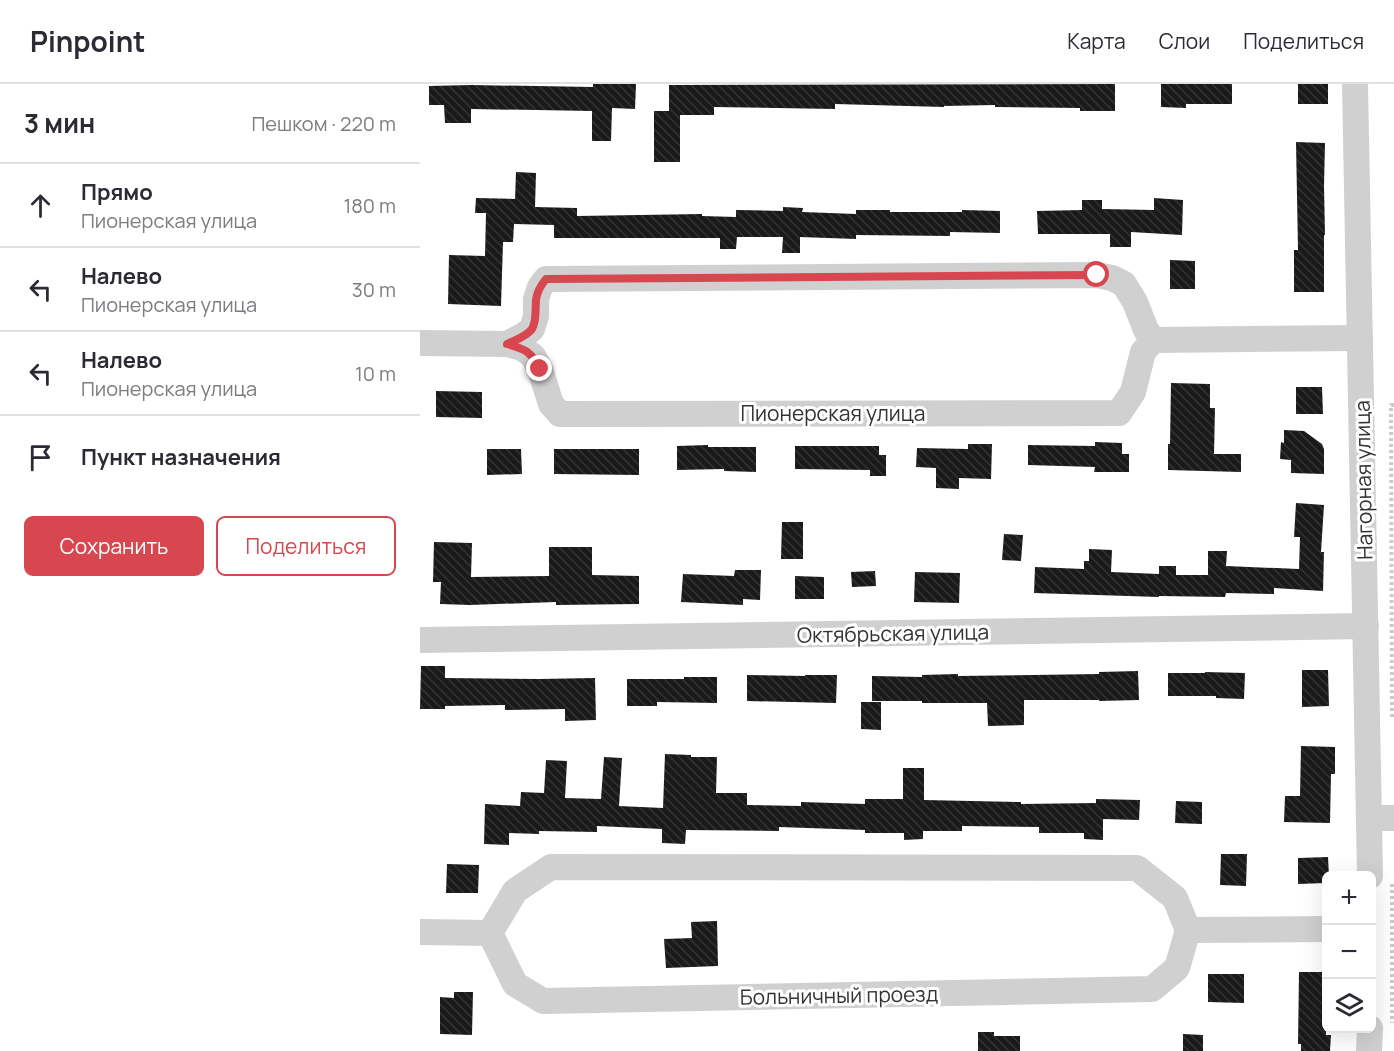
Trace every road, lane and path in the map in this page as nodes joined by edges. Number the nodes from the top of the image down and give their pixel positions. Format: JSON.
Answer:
{"nodes":[{"id":1,"x":1355,"y":84,"type":"edge"},
{"id":2,"x":1360,"y":338,"type":"junction"},
{"id":3,"x":1153,"y":340,"type":"junction"},
{"id":4,"x":420,"y":343,"type":"edge"},
{"id":5,"x":507,"y":344,"type":"junction"},
{"id":6,"x":1366,"y":626,"type":"junction"},
{"id":7,"x":420,"y":640,"type":"edge"},
{"id":8,"x":1382,"y":818,"type":"edge"},
{"id":9,"x":1371,"y":871,"type":"edge"},
{"id":10,"x":1188,"y":930,"type":"junction"},
{"id":11,"x":1322,"y":930,"type":"edge"},
{"id":12,"x":420,"y":932,"type":"edge"},
{"id":13,"x":490,"y":933,"type":"junction"},
{"id":14,"x":1370,"y":1033,"type":"edge"},
{"id":15,"x":1370,"y":1051,"type":"edge"}],
"edges":[{"from":1,"to":2,"type":"street","name":"Нагорная улица"},
{"from":2,"to":3,"type":"street"},
{"from":2,"to":6,"type":"street","name":"Нагорная улица"},
{"from":3,"to":5,"type":"street"},
{"from":3,"to":5,"type":"street","name":"Пионерская улица"},
{"from":4,"to":5,"type":"street","name":"Пионерская улица"},
{"from":6,"to":7,"type":"street","name":"Октябрьская улица"},
{"from":6,"to":8,"type":"street","name":"Нагорная улица"},
{"from":8,"to":9,"type":"street","name":"Нагорная улица"},
{"from":10,"to":11,"type":"street"},
{"from":10,"to":13,"type":"street"},
{"from":10,"to":13,"type":"street","name":"Больничный проезд"},
{"from":12,"to":13,"type":"street"},
{"from":14,"to":15,"type":"street"}]}
